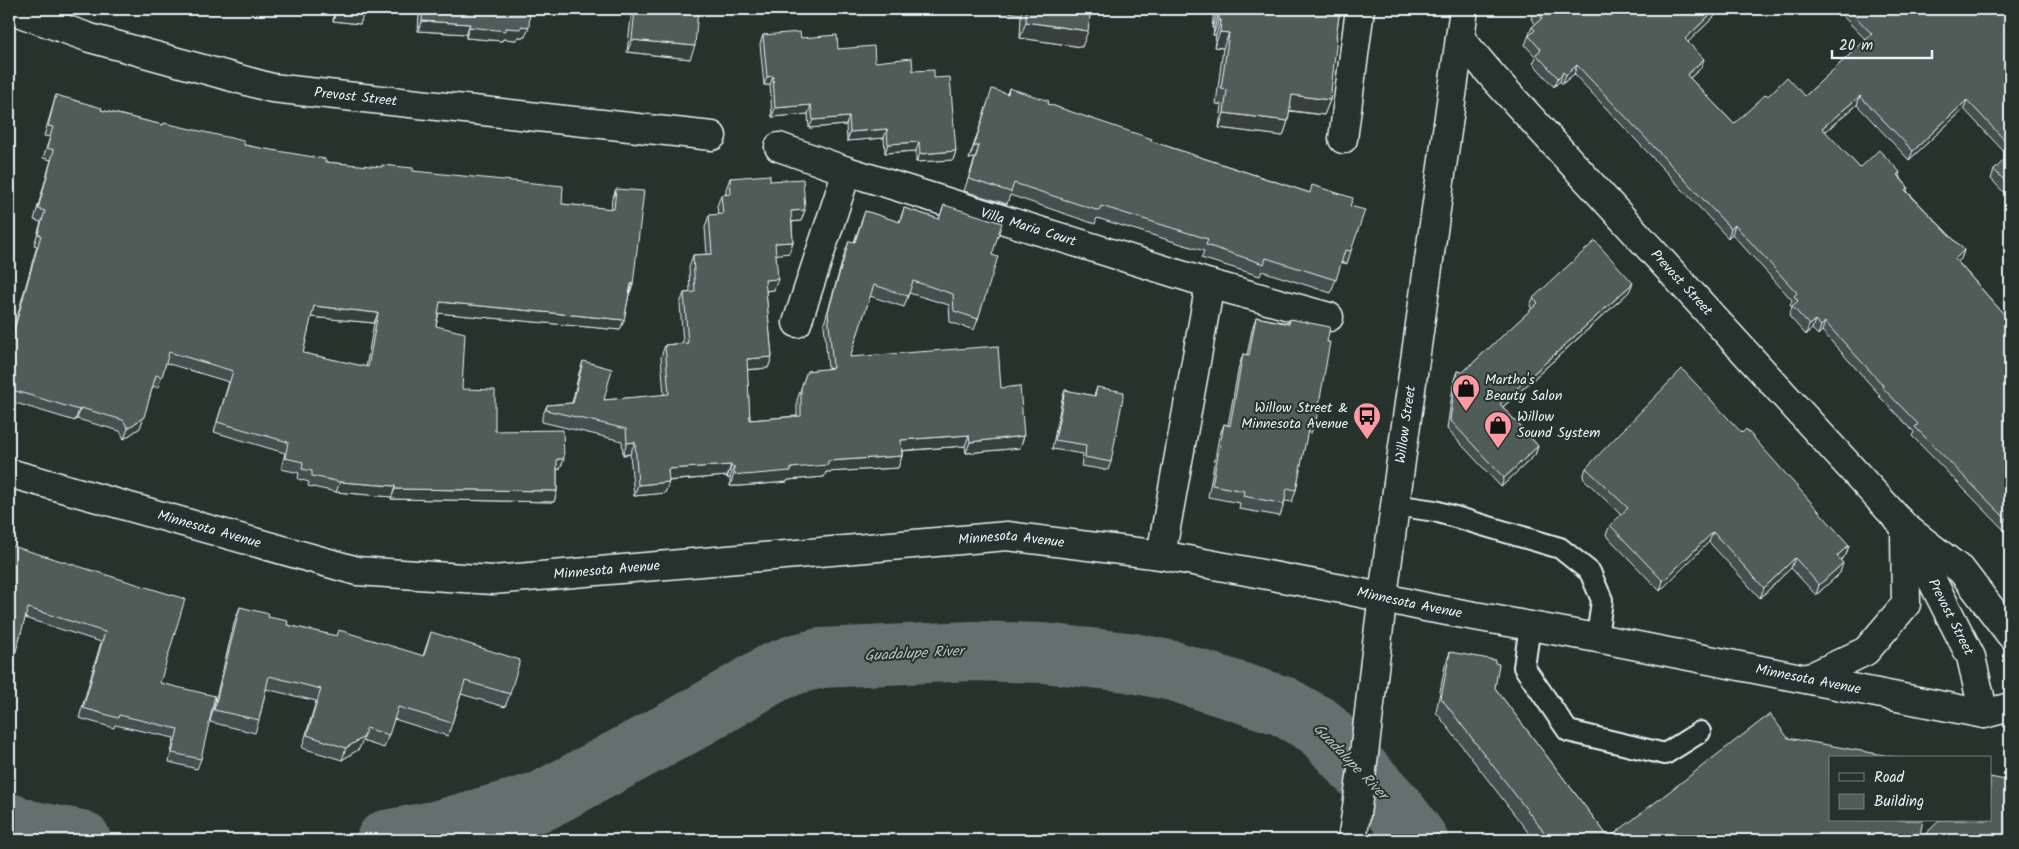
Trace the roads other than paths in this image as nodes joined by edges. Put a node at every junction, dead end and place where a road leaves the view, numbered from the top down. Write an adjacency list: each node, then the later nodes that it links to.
1 (9, 9): 5 (street, Prevost Street)
2 (1360, 9): 6 (street)
3 (1464, 9): 4 (street, Willow Street)
4 (1460, 38): 13 (street, Willow Street); 14 (street, Prevost Street)
5 (712, 136)
6 (1343, 139)
7 (779, 147): 8 (street, Villa Maria Court)
8 (847, 171): 9 (street, Villa Maria Court); 11 (street)
9 (1210, 284): 10 (street, Villa Maria Court); 15 (street)
10 (1329, 317)
11 (797, 323)
12 (9, 473): 15 (street, Minnesota Avenue)
13 (1395, 505): 16 (street, Willow Street); 19 (lane)
14 (1905, 527): 18 (street, Prevost Street); 20 (street, Prevost Street); 22 (street, Prevost Street)
15 (1161, 555): 16 (street, Minnesota Avenue)
16 (1382, 598): 17 (street, Minnesota Avenue); 24 (street, Willow Street)
17 (1530, 626): 19 (street, Minnesota Avenue); 23 (lane)
18 (2010, 634)
19 (1597, 638): 20 (street, Minnesota Avenue)
20 (1807, 679): 22 (street, Minnesota Avenue)
21 (2010, 707): 22 (street, Minnesota Avenue)
22 (1984, 714)
23 (1700, 732)
24 (1352, 835)

